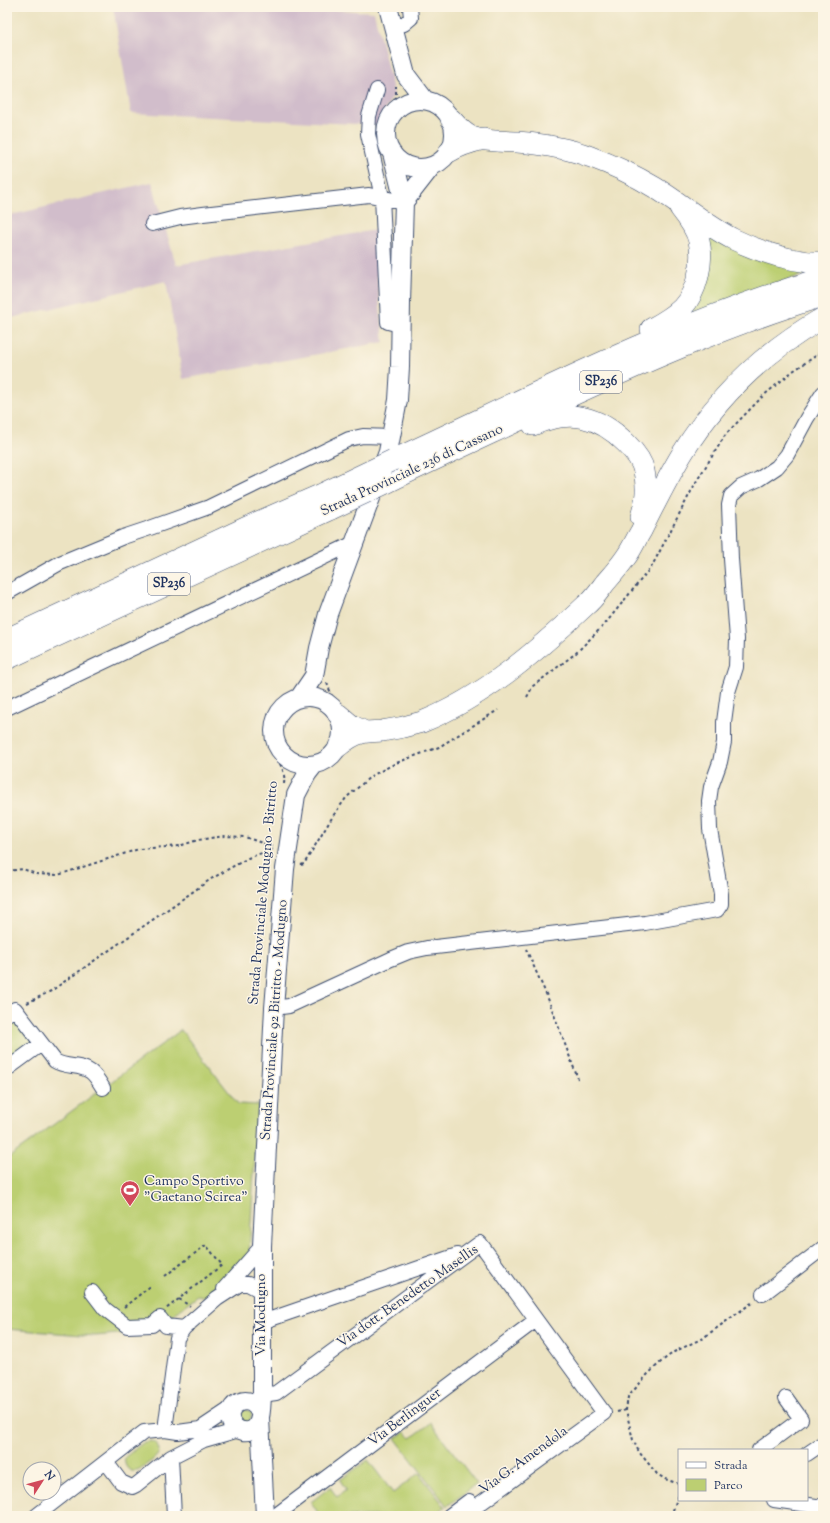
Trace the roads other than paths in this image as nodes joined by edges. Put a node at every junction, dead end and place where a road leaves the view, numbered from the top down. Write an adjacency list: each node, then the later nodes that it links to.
1 (388, 7): 3 (main road)
2 (410, 7): 3 (street)
3 (394, 27): 4 (main road)
4 (406, 75): 6 (main road); 7 (main road)
5 (377, 90): 13 (street)
6 (425, 100): 7 (main road); 8 (main road)
7 (399, 106): 11 (main road)
8 (451, 119): 9 (highway); 10 (main road)
9 (484, 139): 10 (highway); 14 (highway)
10 (449, 152): 12 (main road)
11 (392, 153): 12 (main road); 15 (main road)
12 (432, 166): 15 (main road)
13 (382, 197): 15 (street); 16 (street); 21 (street)
14 (673, 198): 17 (highway); 23 (highway)
15 (404, 202): 21 (main road)
16 (152, 224)
17 (823, 263)
18 (823, 278): 23 (highway, Strada Provinciale 236 di Cassano / SP236)
19 (823, 296): 25 (highway, Strada Provinciale 236 di Cassano / SP236)
20 (823, 318): 28 (highway)
21 (400, 325): 24 (main road)
22 (823, 393): 41 (street)
23 (499, 411): 26 (highway, Strada Provinciale 236 di Cassano / SP236, bridge)
24 (391, 437): 27 (main road); 29 (street)
25 (386, 483): 26 (highway, Strada Provinciale 236 di Cassano / SP236, bridge); 28 (highway)
26 (328, 501): 30 (highway, Strada Provinciale 236 di Cassano / SP236); 31 (highway, Strada Provinciale 236 di Cassano / SP236)
27 (354, 543): 32 (main road); 34 (street)
28 (626, 557): 36 (highway)
29 (7, 593)
30 (7, 639)
31 (7, 659)
32 (314, 676): 33 (main road); 35 (main road)
33 (294, 698): 35 (main road); 38 (main road)
34 (7, 708)
35 (332, 708): 36 (highway); 37 (main road)
36 (365, 732): 37 (highway)
37 (339, 746): 39 (main road)
38 (283, 755): 39 (main road); 40 (main road)
39 (314, 765): 40 (main road)
40 (290, 792): 41 (main road, Strada Provinciale 92 Bitritto - Modugno)
41 (274, 1008): 46 (main road, Strada Provinciale 92 Bitritto - Modugno)
42 (11, 1012): 43 (street)
43 (41, 1044): 44 (street); 45 (street)
44 (7, 1069)
45 (103, 1088)
46 (262, 1246): 49 (main road, Via Modugno); 52 (street)
47 (475, 1247): 53 (street, Via dott. Benedetto Masellis); 54 (street); 56 (street, Via dott. Benedetto Masellis)
48 (823, 1248): 51 (street)
49 (261, 1291): 52 (street); 54 (main road, Via Modugno)
50 (92, 1292): 55 (street)
51 (763, 1294)
52 (217, 1299): 55 (street)
53 (536, 1320): 59 (street, Via dott. Benedetto Masellis); 75 (street, Via Berlinguer)
54 (262, 1322): 56 (main road, Via Modugno)
55 (184, 1328): 61 (street)
56 (262, 1390): 58 (main road); 60 (main road, Via Modugno)
57 (786, 1398): 65 (street)
58 (237, 1404): 60 (main road); 61 (street); 62 (main road)
59 (601, 1410): 69 (street, Via G. Amendola)
60 (260, 1416): 62 (main road); 64 (main road)
61 (165, 1430): 68 (street)
62 (243, 1430): 64 (main road); 67 (street)
63 (823, 1443): 66 (street)
64 (262, 1449): 74 (main road)
65 (759, 1449)
66 (808, 1453)
67 (171, 1457): 68 (street); 73 (street)
68 (106, 1462): 72 (street)
69 (516, 1472): 76 (street, Via G. Amendola); 77 (street)
70 (781, 1501): 71 (street)
71 (823, 1507)
72 (36, 1516)
73 (174, 1516)
74 (266, 1516)
75 (275, 1516)
76 (449, 1516)
77 (463, 1516)

